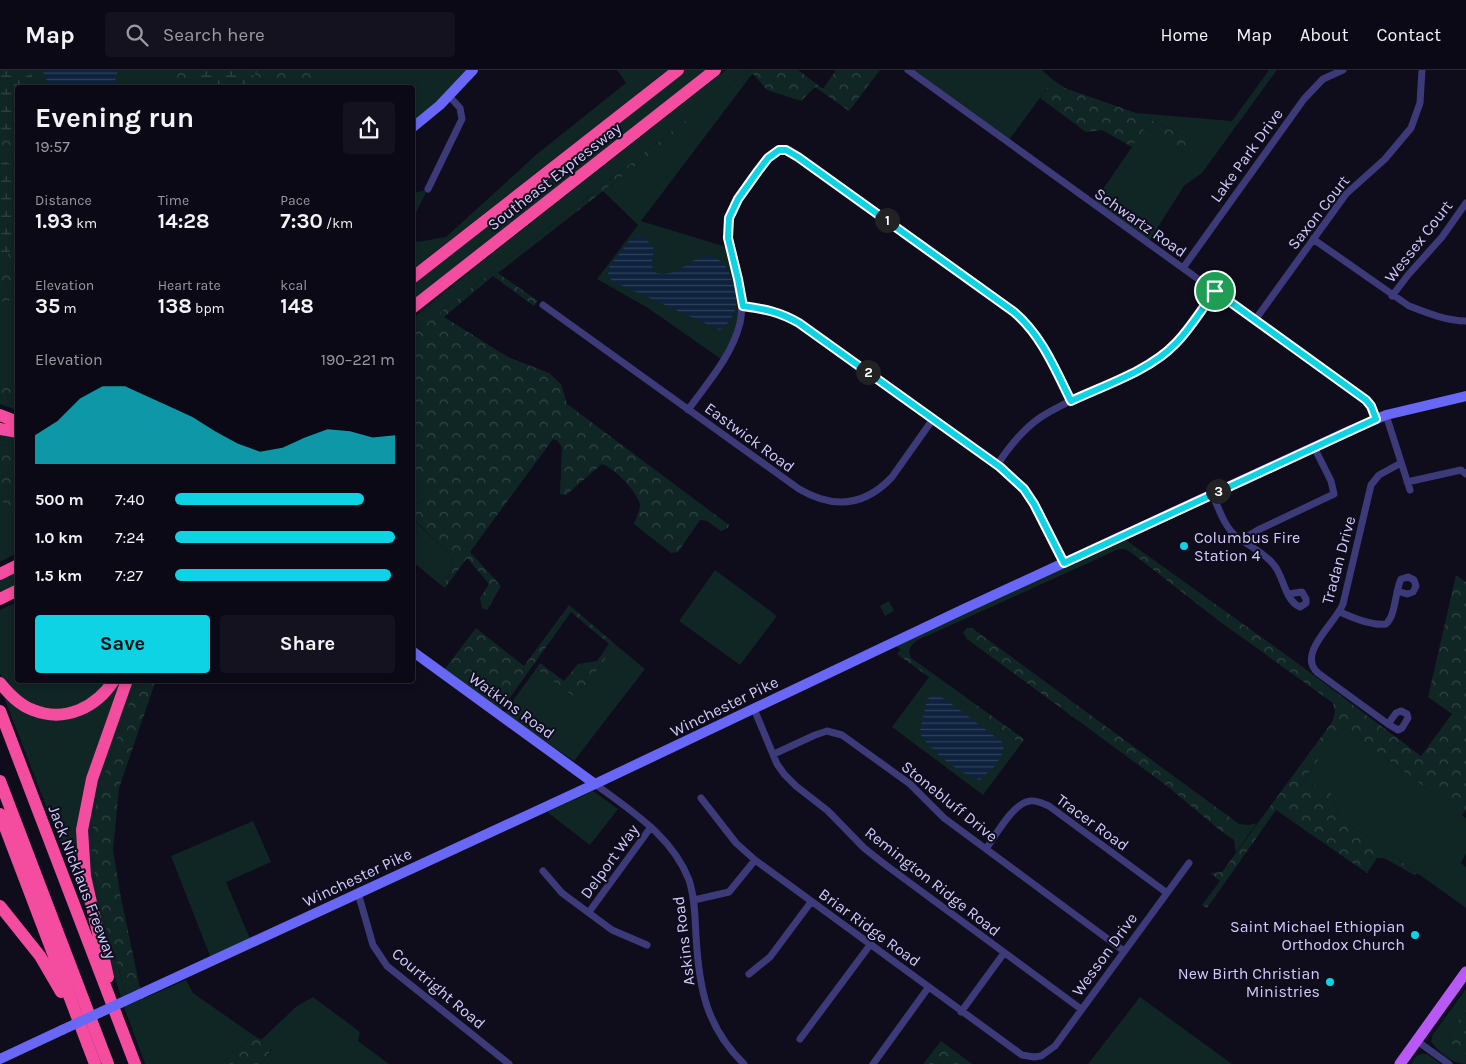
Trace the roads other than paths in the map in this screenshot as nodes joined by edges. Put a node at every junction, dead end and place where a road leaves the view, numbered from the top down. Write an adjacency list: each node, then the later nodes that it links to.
1 (473, 70): 7 (main road)
2 (678, 70): 13 (highway, Southeast Expressway)
3 (715, 70): 17 (highway, Southeast Expressway)
4 (908, 70): 12 (street, Schwartz Road)
5 (1342, 70): 12 (street, Lake Park Drive)
6 (1422, 70): 11 (street, Saxon Court)
7 (449, 96): 8 (main road); 9 (street)
8 (415, 125)
9 (428, 189)
10 (1466, 203): 15 (street, Wessex Court)
11 (1312, 240): 15 (street); 19 (street, Saxon Court)
12 (1182, 268): 14 (street, Schwartz Road)
13 (415, 276)
14 (1215, 291): 19 (street, Schwartz Road); 22 (street)
15 (1392, 296): 20 (street)
16 (543, 305): 23 (street, Eastwick Road)
17 (415, 306)
18 (743, 306): 22 (street); 23 (street); 26 (street)
19 (1255, 320): 25 (street, Schwartz Road)
20 (1466, 321)
21 (1466, 396): 25 (main road, Winchester Pike)
22 (1071, 401): 32 (street)
23 (688, 410): 26 (street, Eastwick Road)
24 (0, 415): 27 (highway)
25 (1381, 417): 30 (main road, Winchester Pike); 31 (street, Schwartz Road)
26 (933, 419): 32 (street)
27 (15, 421)
28 (0, 429): 29 (highway)
29 (15, 432)
30 (1314, 447): 34 (main road, Winchester Pike); 35 (street)
31 (1401, 463): 33 (street, Schwartz Road); 43 (street, Tradan Drive)
32 (996, 465): 36 (street)
33 (1466, 474)
34 (1212, 494): 35 (street); 36 (main road, Winchester Pike)
35 (1241, 540): 41 (street)
36 (1064, 563): 48 (main road, Winchester Pike)
37 (15, 566): 38 (highway)
38 (0, 574)
39 (1397, 591): 43 (street)
40 (15, 593): 42 (highway)
41 (1288, 594)
42 (0, 600)
43 (1340, 612): 50 (street, Tradan Drive)
44 (415, 653): 53 (main road, Watkins Road)
45 (0, 683): 46 (highway)
46 (112, 683)
47 (126, 683): 74 (highway)
48 (754, 709): 51 (street, Remington Ridge Road); 53 (main road, Winchester Pike)
49 (0, 711): 74 (highway, Jack Nicklaus Freeway)
50 (1388, 724)
51 (774, 754): 57 (street, Stonebluff Drive); 70 (street, Remington Ridge Road)
52 (0, 781): 83 (highway)
53 (595, 784): 56 (street, Askins Road); 61 (main road, Winchester Pike)
54 (701, 798): 58 (street, Briar Ridge Road)
55 (0, 814): 77 (highway)
56 (651, 827): 63 (street, Askins Road); 66 (street, Delport Way)
57 (986, 849): 62 (street, Tracer Road); 69 (street, Stonebluff Drive)
58 (754, 860): 63 (street); 64 (street, Briar Ridge Road)
59 (1189, 863): 62 (street, Wesson Drive)
60 (543, 871): 66 (street)
61 (358, 893): 81 (main road, Winchester Pike, bridge); 85 (street, Courtright Road)
62 (1167, 893): 69 (street, Wesson Drive)
63 (694, 900): 86 (street, Askins Road)
64 (811, 902): 68 (street, Briar Ridge Road); 72 (street)
65 (0, 906): 77 (highway)
66 (589, 912): 67 (street)
67 (647, 945)
68 (870, 945): 73 (street, Briar Ridge Road); 78 (street)
69 (1124, 951): 75 (street, Wesson Drive)
70 (1004, 952): 75 (street, Remington Ridge Road); 76 (street)
71 (1466, 972): 79 (main road)
72 (749, 974)
73 (928, 988): 76 (street, Briar Ridge Road); 87 (street)
74 (111, 999): 84 (highway, Jack Nicklaus Freeway)
75 (1081, 1009): 80 (street, Wesson Drive)
76 (960, 1012): 80 (street, Briar Ridge Road)
77 (78, 1022): 82 (highway)
78 (800, 1039)
79 (1417, 1041): 88 (main road); 89 (street)
80 (1038, 1056)
81 (0, 1059)
82 (95, 1064)
83 (108, 1064)
84 (135, 1064)
85 (509, 1064)
86 (744, 1064)
87 (872, 1064)
88 (1400, 1064)
89 (1449, 1064)

